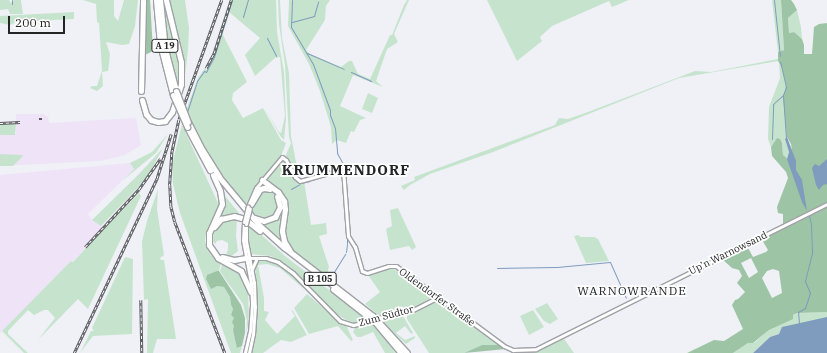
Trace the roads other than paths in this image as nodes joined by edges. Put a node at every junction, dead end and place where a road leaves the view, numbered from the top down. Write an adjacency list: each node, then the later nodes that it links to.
1 (144, 0): 5 (highway)
2 (156, 0): 6 (highway, A 19)
3 (160, 0): 6 (highway, A 19)
4 (166, 0): 7 (highway)
5 (141, 91)
6 (175, 93): 8 (highway, A 19, bridge)
7 (142, 100)
8 (187, 125): 9 (highway, A 19); 13 (highway, A 19)
9 (214, 175): 15 (highway, B 105); 21 (highway)
10 (263, 181): 11 (highway, A 19); 13 (street); 17 (highway); 24 (street, Oldendorfer Straße)
11 (270, 189): 13 (highway); 13 (highway, A 19)
12 (827, 204): 25 (street, Up’n Warnowsand)
13 (249, 208): 14 (street, bridge); 16 (highway, A 19)
14 (245, 223): 18 (street); 18 (street)
15 (260, 231): 18 (highway); 28 (highway, B 105)
16 (272, 238): 17 (highway, B 105)
17 (293, 255): 29 (highway, B 105)
18 (247, 258): 19 (street, Zum Südtor); 20 (street); 21 (highway); 22 (street); 23 (street)
19 (261, 258): 20 (street); 24 (street, Zum Südtor, bridge)
20 (256, 260): 22 (street)
21 (224, 261): 23 (highway)
22 (252, 274): 27 (street)
23 (252, 292): 26 (street)
24 (438, 297): 25 (street, Oldendorfer Straße)
25 (511, 350)
26 (245, 353)
27 (249, 353)
28 (401, 353)
29 (407, 353)

